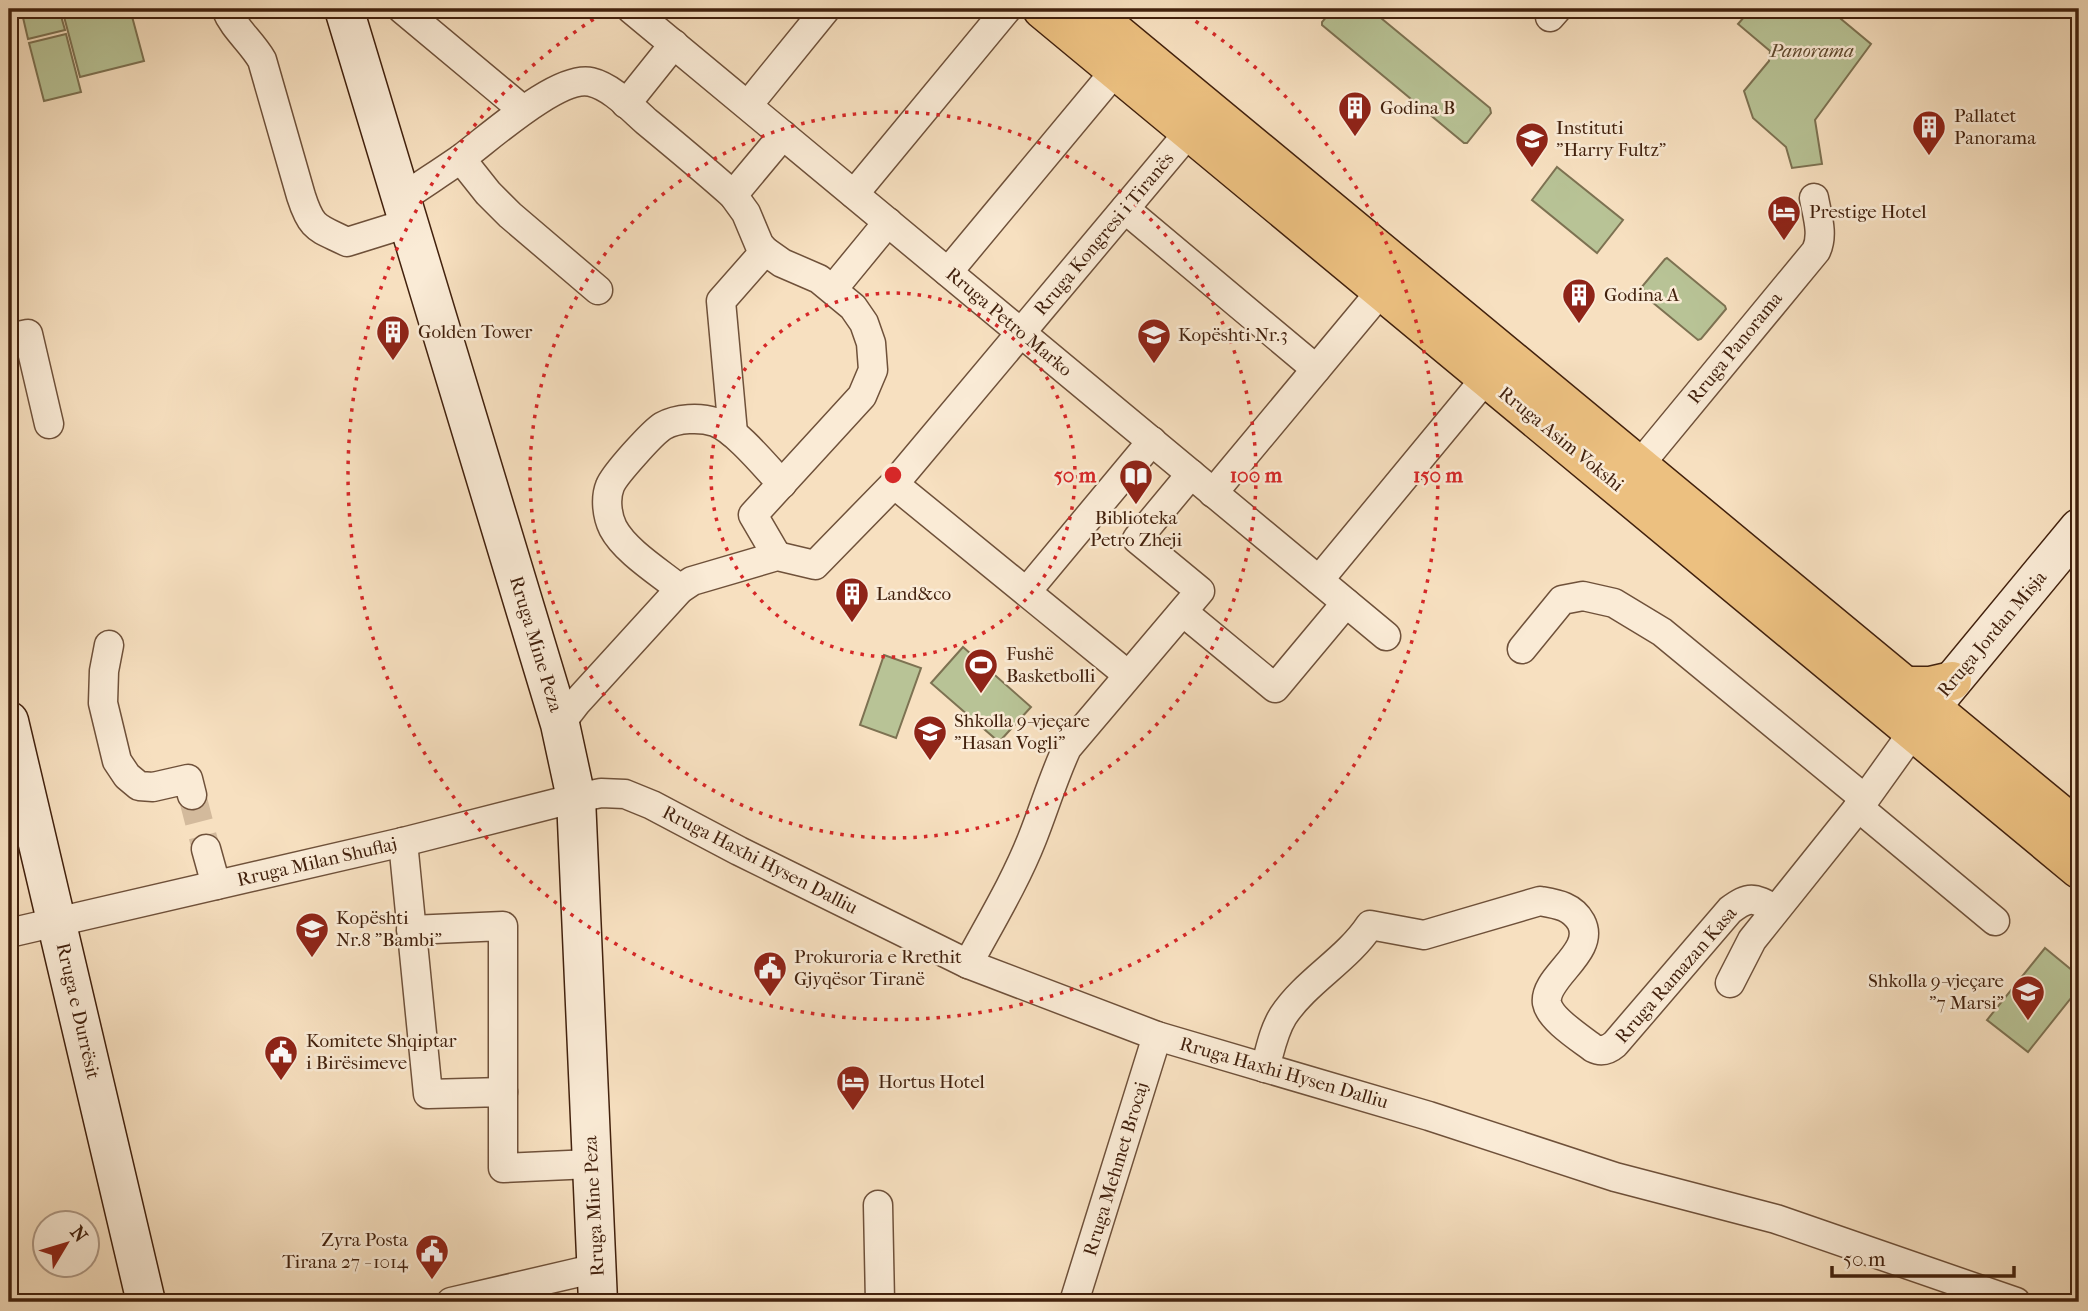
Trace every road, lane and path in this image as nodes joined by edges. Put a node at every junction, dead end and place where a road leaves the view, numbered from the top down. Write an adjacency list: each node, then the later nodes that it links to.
1 (226, 9): 21 (street)
2 (344, 9): 21 (main road, Rruga Mine Peza)
3 (402, 9): 13 (street)
4 (826, 9): 12 (street)
5 (1007, 9): 17 (street)
6 (1042, 9): 10 (main road, Rruga Asim Vokshi)
7 (1087, 9): 36 (main road, Rruga Asim Vokshi)
8 (639, 11): 9 (street, Rruga Petro Marko)
9 (674, 44): 11 (street); 12 (street, Rruga Petro Marko)
10 (1115, 70): 14 (main road, Rruga Asim Vokshi); 24 (street)
11 (626, 104): 13 (street); 18 (street)
12 (748, 105): 15 (street, Rruga Petro Marko)
13 (523, 110): 16 (street)
14 (1190, 131): 20 (street, Rruga Kongresi i Tiranës); 27 (main road, Rruga Asim Vokshi)
15 (783, 135): 17 (street, Rruga Petro Marko); 18 (street)
16 (461, 159): 21 (street); 26 (street)
17 (853, 194): 22 (street, Rruga Petro Marko)
18 (733, 195): 23 (street)
19 (1814, 198): 36 (street, Rruga Panorama)
20 (1125, 209): 28 (street, Rruga Kongresi i Tiranës); 30 (street)
21 (405, 211): 53 (main road, Rruga Mine Peza)
22 (888, 222): 24 (street, Rruga Petro Marko); 25 (street)
23 (765, 251): 25 (street); 33 (street)
24 (948, 272): 28 (street, Rruga Petro Marko)
25 (834, 289): 37 (street)
26 (598, 290)
27 (1382, 290): 30 (street); 31 (main road, Rruga Asim Vokshi)
28 (1022, 333): 34 (street, Rruga Petro Marko); 38 (street, Rruga Kongresi i Tiranës)
29 (9, 338): 32 (street)
30 (1316, 369): 39 (street)
31 (1486, 377): 36 (main road, Rruga Asim Vokshi); 42 (street)
32 (49, 424)
33 (733, 433): 37 (street); 43 (street)
34 (1152, 441): 35 (street, Rruga Petro Marko); 44 (street)
35 (1191, 474): 39 (street, Rruga Petro Marko); 46 (street)
36 (1630, 476): 51 (main road, Rruga Asim Vokshi)
37 (782, 484): 41 (street)
38 (894, 484): 41 (street, Rruga Kongresi i Tiranës); 44 (street)
39 (1213, 493): 42 (street, Rruga Petro Marko)
40 (2079, 528): 51 (main road, Rruga Jordan Misja)
41 (777, 556): 43 (street, Rruga Kongresi i Tiranës)
42 (1319, 580): 45 (street, Rruga Petro Marko)
43 (680, 589): 53 (street, Rruga Kongresi i Tiranës)
44 (1027, 591): 50 (street)
45 (1346, 603): 46 (street); 47 (street, Rruga Petro Marko)
46 (1183, 612): 50 (street)
47 (1385, 636)
48 (109, 645): 54 (street)
49 (1522, 649): 56 (street)
50 (1128, 675): 67 (street)
51 (1926, 701): 56 (street, Rruga Ramazan Kasa); 57 (main road, Rruga Asim Vokshi); 60 (main road, Rruga Asim Vokshi)
52 (9, 721): 64 (main road, Rruga e Durrësit)
53 (560, 724): 55 (main road, Rruga Mine Peza)
54 (192, 795)
55 (576, 798): 58 (street, Rruga Milan Shuflaj); 67 (street, Rruga Haxhi Hysen Dalliu); 72 (main road, Rruga Mine Peza)
56 (1862, 803): 62 (street, Rruga Ramazan Kasa); 63 (street)
57 (2079, 830)
58 (403, 842): 61 (street, Rruga Milan Shuflaj); 65 (street)
59 (206, 849): 61 (street)
60 (2079, 869)
61 (216, 885): 64 (street, Rruga Milan Shuflaj)
62 (1775, 909): 68 (street, Rruga Ramazan Kasa); 70 (street, Rruga Ramazan Kasa)
63 (1995, 921)
64 (57, 923): 66 (street, Rruga Milan Shuflaj); 76 (main road, Rruga e Durrësit)
65 (411, 930): 71 (street); 71 (street)
66 (9, 933)
67 (968, 964): 69 (street, Rruga Haxhi Hysen Dalliu)
68 (1730, 983)
69 (1157, 1036): 70 (street, Rruga Haxhi Hysen Dalliu); 75 (street, Rruga Mehmet Brocaj)
70 (1265, 1068): 79 (street, Rruga Haxhi Hysen Dalliu)
71 (503, 1092): 72 (street)
72 (592, 1164): 74 (main road, Rruga Mine Peza)
73 (878, 1205): 78 (street)
74 (598, 1285): 77 (street)
75 (1081, 1300)
76 (146, 1302)
77 (451, 1302)
78 (880, 1302)
79 (2015, 1302)

